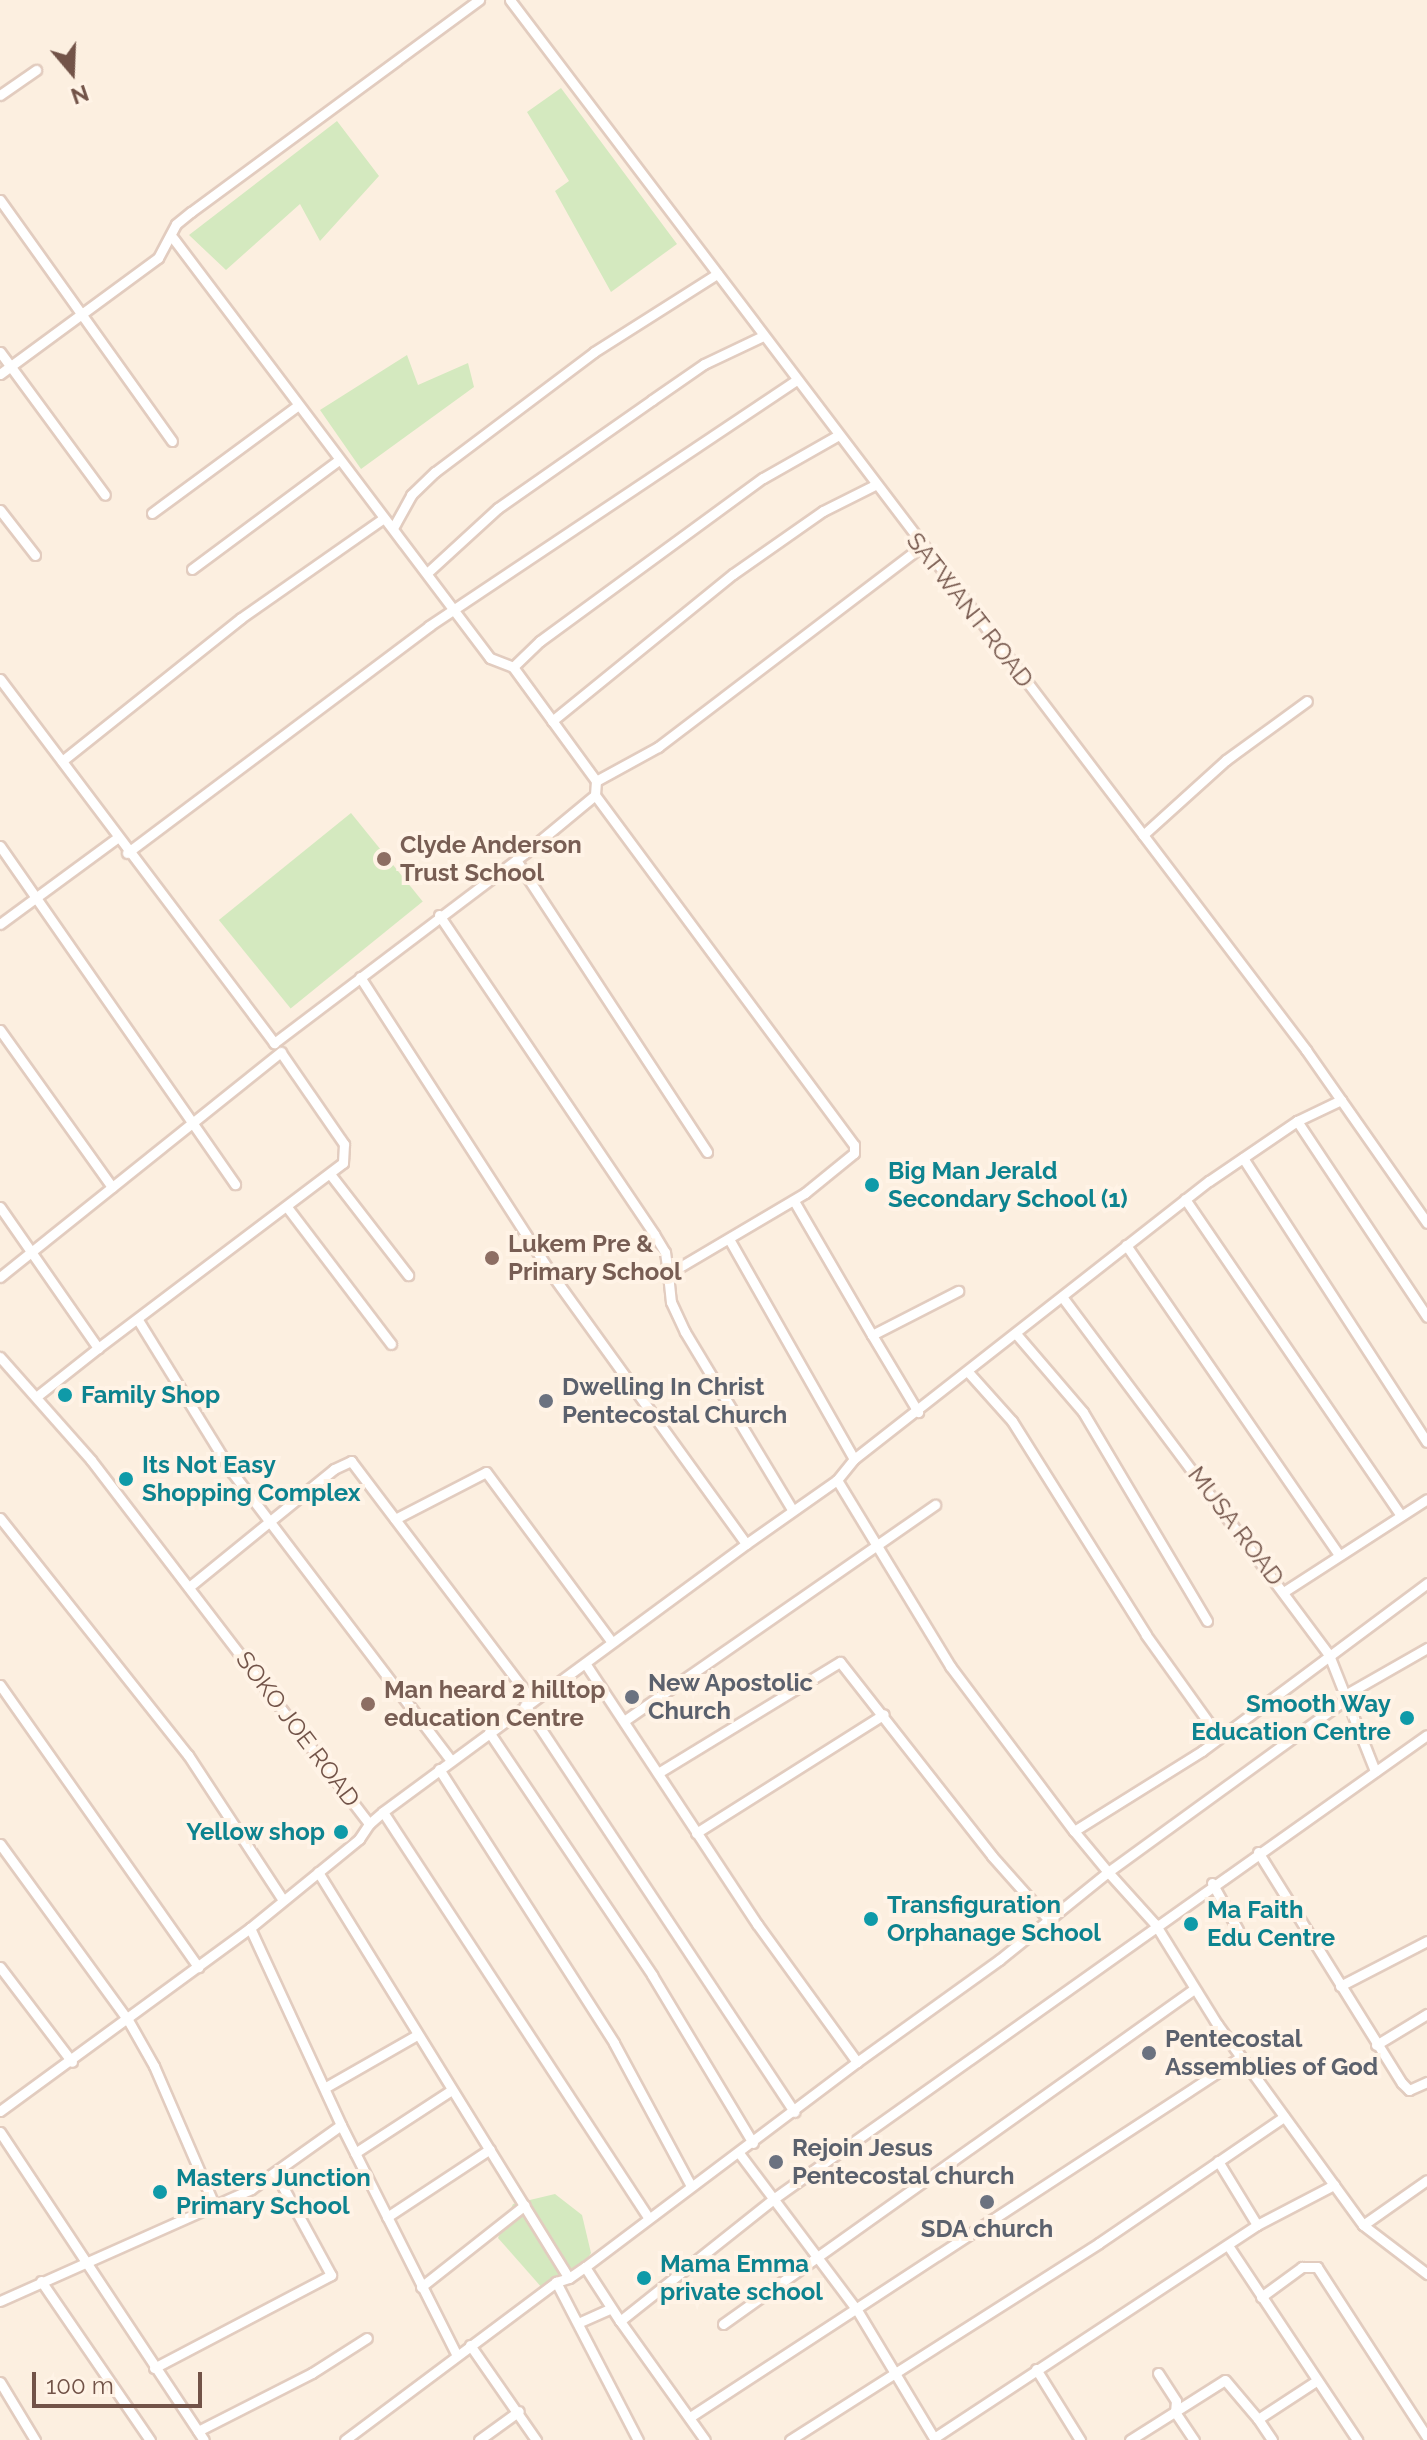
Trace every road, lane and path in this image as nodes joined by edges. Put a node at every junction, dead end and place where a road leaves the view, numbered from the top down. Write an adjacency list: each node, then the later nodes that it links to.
1 (479, 0): 6 (street)
2 (510, 0): 7 (street, SATWANT ROAD)
3 (36, 70): 4 (street)
4 (0, 95)
5 (0, 200): 8 (street)
6 (173, 238): 8 (street); 14 (street)
7 (717, 274): 9 (street, SATWANT ROAD); 23 (street)
8 (84, 313): 11 (street); 16 (street)
9 (763, 336): 13 (street, SATWANT ROAD); 27 (street)
10 (0, 352): 11 (street)
11 (10, 365): 12 (street); 19 (street)
12 (0, 374)
13 (795, 381): 15 (street, SATWANT ROAD); 28 (street)
14 (297, 406): 17 (street); 21 (street)
15 (837, 436): 18 (street, SATWANT ROAD); 29 (street)
16 (172, 441)
17 (339, 460): 22 (street); 26 (street)
18 (875, 485): 24 (street, SATWANT ROAD); 32 (street)
19 (105, 495)
20 (0, 510): 25 (street)
21 (152, 513)
22 (384, 518): 23 (street); 33 (street)
23 (393, 528): 27 (street)
24 (921, 547): 34 (street); 36 (street, SATWANT ROAD)
25 (35, 555)
26 (192, 569)
27 (427, 573): 28 (street)
28 (458, 611): 29 (street); 39 (street)
29 (513, 667): 32 (street)
30 (0, 679): 33 (street)
31 (1307, 701): 36 (street)
32 (552, 721): 34 (street)
33 (62, 761): 37 (street)
34 (596, 781): 35 (street)
35 (595, 795): 40 (street); 57 (street)
36 (1143, 835): 48 (street, SATWANT ROAD)
37 (117, 838): 39 (street); 41 (street)
38 (0, 846): 41 (street)
39 (127, 853): 46 (street)
40 (516, 860): 42 (street); 51 (street)
41 (35, 897): 43 (street); 50 (street)
42 (439, 915): 44 (street); 64 (street)
43 (0, 924)
44 (360, 977): 46 (street); 89 (street)
45 (0, 1030): 55 (street)
46 (274, 1043): 47 (street)
47 (282, 1054): 50 (street); 53 (street)
48 (1341, 1100): 49 (street); 60 (street, SATWANT ROAD)
49 (1297, 1121): 52 (street); 69 (street)
50 (193, 1125): 54 (street); 55 (street)
51 (707, 1152)
52 (1243, 1158): 56 (street); 79 (street)
53 (330, 1174): 59 (street); 65 (street)
54 (235, 1184)
55 (112, 1187): 63 (street)
56 (1185, 1199): 62 (street); 85 (street)
57 (794, 1201): 61 (street); 71 (street)
58 (0, 1207): 63 (street)
59 (287, 1207): 70 (street); 73 (street)
60 (1427, 1223)
61 (729, 1239): 64 (street); 80 (street)
62 (1126, 1245): 68 (street); 91 (street)
63 (32, 1252): 66 (street); 74 (street)
64 (668, 1274): 84 (street)
65 (408, 1275)
66 (0, 1277)
67 (958, 1291): 71 (street)
68 (1063, 1298): 72 (street); 94 (street, MUSA ROAD)
69 (1427, 1317)
70 (138, 1320): 74 (street); 88 (street)
71 (872, 1335): 78 (street)
72 (1017, 1335): 76 (street); 95 (street)
73 (391, 1344)
74 (98, 1348): 77 (street)
75 (0, 1357): 77 (street, SOKO JOE ROAD)
76 (969, 1373): 78 (street); 107 (street)
77 (36, 1397): 93 (street, SOKO JOE ROAD)
78 (918, 1412): 80 (street)
79 (1427, 1442)
80 (854, 1459): 81 (street)
81 (837, 1480): 84 (street); 90 (street)
82 (1427, 1499): 85 (street)
83 (935, 1505): 90 (street)
84 (791, 1508): 89 (street)
85 (1400, 1514): 91 (street)
86 (0, 1518): 121 (street)
87 (395, 1519): 88 (street); 96 (street); 102 (street)
88 (269, 1521): 93 (street); 108 (street)
89 (746, 1544): 96 (street)
90 (879, 1545): 104 (street); 114 (street)
91 (1338, 1553): 94 (street)
92 (1427, 1583): 98 (street)
93 (189, 1587): 113 (street, SOKO JOE ROAD)
94 (1285, 1591): 98 (street, MUSA ROAD)
95 (1207, 1621)
96 (611, 1641): 99 (street)
97 (1427, 1648): 101 (street)
98 (1329, 1655): 101 (street, MUSA ROAD); 107 (street)
99 (587, 1666): 102 (street); 104 (street)
100 (0, 1685): 128 (street)
101 (1345, 1697): 110 (street, MUSA ROAD); 119 (street)
102 (528, 1703): 105 (street); 142 (street)
103 (884, 1714): 111 (street); 115 (street); 122 (street)
104 (624, 1721): 111 (street)
105 (489, 1732): 108 (street); 146 (street)
106 (1427, 1735): 110 (street)
107 (1219, 1737): 114 (street)
108 (450, 1759): 109 (street)
109 (439, 1769): 112 (street); 154 (street)
110 (1375, 1771): 117 (street)
111 (658, 1773): 115 (street)
112 (383, 1812): 113 (street, SOKO JOE ROAD); 158 (street, SOKO JOE ROAD)
113 (369, 1824): 118 (street)
114 (1074, 1831): 119 (street)
115 (696, 1833): 137 (street)
116 (0, 1844): 132 (street)
117 (1258, 1852): 120 (street); 129 (street)
118 (318, 1872): 121 (street); 133 (street)
119 (1108, 1872): 122 (street); 123 (street)
120 (1212, 1883): 123 (street); 125 (street)
121 (283, 1900): 124 (street)
122 (1047, 1918): 137 (street)
123 (1155, 1924): 130 (street); 155 (street)
124 (250, 1928): 128 (street); 139 (street)
125 (1238, 1930)
126 (1427, 1941): 129 (street)
127 (0, 1967): 136 (street)
128 (198, 1967): 132 (street)
129 (1340, 1986): 134 (street)
130 (1194, 1989): 135 (street); 163 (street)
131 (1427, 2014): 134 (street)
132 (128, 2020): 136 (street); 157 (street)
133 (415, 2036): 139 (street); 140 (street)
134 (1376, 2045): 138 (street)
135 (1241, 2057): 143 (street); 174 (street)
136 (72, 2062): 141 (street)
137 (857, 2062): 142 (street)
138 (1427, 2082)
139 (326, 2087): 144 (street)
140 (450, 2091): 147 (street); 148 (street)
141 (0, 2111)
142 (794, 2112): 146 (street)
143 (1284, 2117): 150 (street); 153 (street)
144 (341, 2125): 148 (street); 151 (street)
145 (0, 2132): 164 (street)
146 (753, 2143): 149 (street)
147 (490, 2149): 156 (street); 159 (street)
148 (355, 2153): 159 (street)
149 (739, 2153): 154 (street); 155 (street)
150 (1218, 2161): 160 (street); 183 (street)
151 (276, 2174): 157 (street); 181 (street)
152 (1427, 2180): 161 (street)
153 (1334, 2185): 160 (street); 161 (street)
154 (691, 2186): 158 (street)
155 (776, 2197): 163 (street); 175 (street)
156 (525, 2205): 167 (street); 170 (street)
157 (215, 2207): 164 (street)
158 (647, 2216): 165 (street)
159 (387, 2217): 170 (street)
160 (1257, 2225): 162 (street)
161 (1363, 2225): 166 (street)
162 (1229, 2247): 171 (street); 182 (street)
163 (818, 2255): 174 (street); 177 (street)
164 (83, 2260): 168 (street); 181 (street)
165 (585, 2267): 167 (street); 173 (street)
166 (1427, 2274)
167 (569, 2278): 169 (street)
168 (41, 2281): 172 (street); 195 (street)
169 (556, 2282): 176 (street); 179 (street)
170 (421, 2287): 180 (street)
171 (1261, 2297): 185 (street); 192 (street)
172 (0, 2301)
173 (611, 2308): 175 (street); 176 (street)
174 (857, 2310): 183 (street); 189 (street)
175 (620, 2321): 189 (street)
176 (578, 2323): 200 (street)
177 (723, 2324)
178 (367, 2338): 191 (street)
179 (470, 2345): 180 (street); 187 (street)
180 (457, 2356): 197 (street)
181 (154, 2368): 191 (street)
182 (1036, 2369): 193 (street); 203 (street)
183 (895, 2373): 193 (street); 202 (street)
184 (1158, 2373): 188 (street)
185 (1316, 2381): 190 (street); 207 (street)
186 (0, 2382): 194 (street)
187 (519, 2411): 198 (street); 199 (street)
188 (1175, 2412): 190 (street); 204 (street); 205 (street)
189 (690, 2417): 201 (street)
190 (1258, 2419): 206 (street)
191 (198, 2431): 196 (street)
192 (1427, 2437)
193 (932, 2439)
194 (35, 2440)
195 (150, 2440)
196 (204, 2440)
197 (345, 2440)
198 (479, 2440)
199 (536, 2440)
200 (638, 2440)
201 (705, 2440)
202 (790, 2440)
203 (1080, 2440)
204 (1130, 2440)
205 (1194, 2440)
206 (1272, 2440)
207 (1357, 2440)

